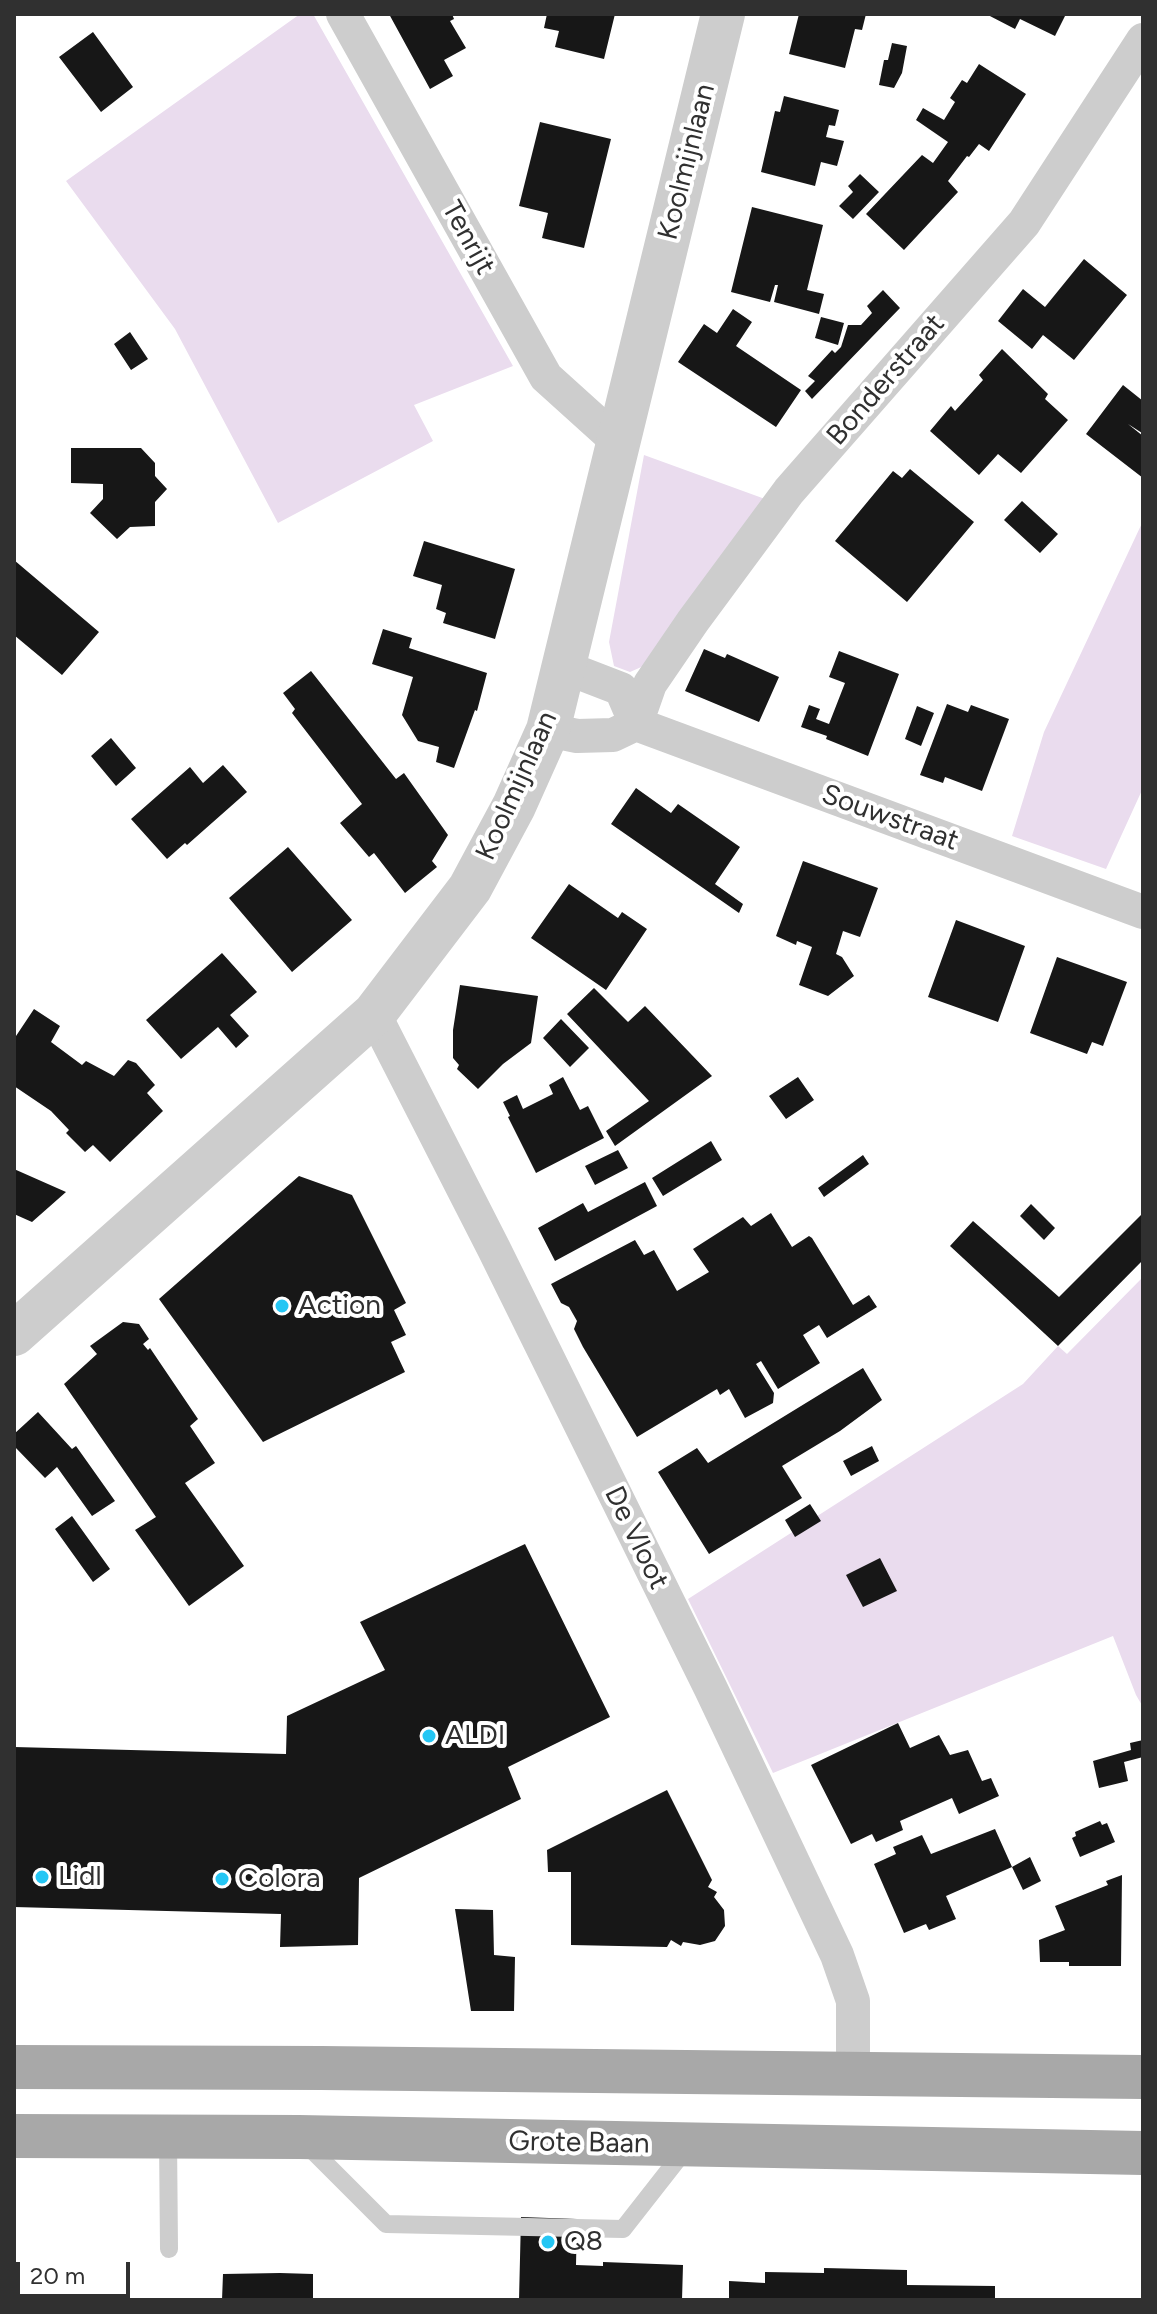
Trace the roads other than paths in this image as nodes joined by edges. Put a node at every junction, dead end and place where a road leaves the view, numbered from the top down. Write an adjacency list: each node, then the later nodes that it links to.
1 (343, 14): 4 (street, Tenrijt)
2 (723, 14): 4 (street, Koolmijnlaan)
3 (1143, 40): 6 (street, Bonderstraat)
4 (618, 442): 5 (street, Koolmijnlaan)
5 (564, 667): 6 (street); 7 (street, Koolmijnlaan)
6 (636, 724): 7 (street); 8 (street, Souwstraat)
7 (548, 730): 9 (street, Koolmijnlaan)
8 (1143, 912)
9 (374, 1014): 10 (street, Koolmijnlaan); 12 (street, De Vloot)
10 (14, 1334)
11 (14, 2067): 12 (main road)
12 (853, 2074): 13 (main road)
13 (1143, 2077)
14 (14, 2136): 15 (main road, Grote Baan)
15 (168, 2137): 16 (main road, Grote Baan); 19 (lane)
16 (299, 2137): 17 (main road, Grote Baan); 17 (lane)
17 (689, 2145): 18 (main road, Grote Baan)
18 (1143, 2153)
19 (169, 2249)

